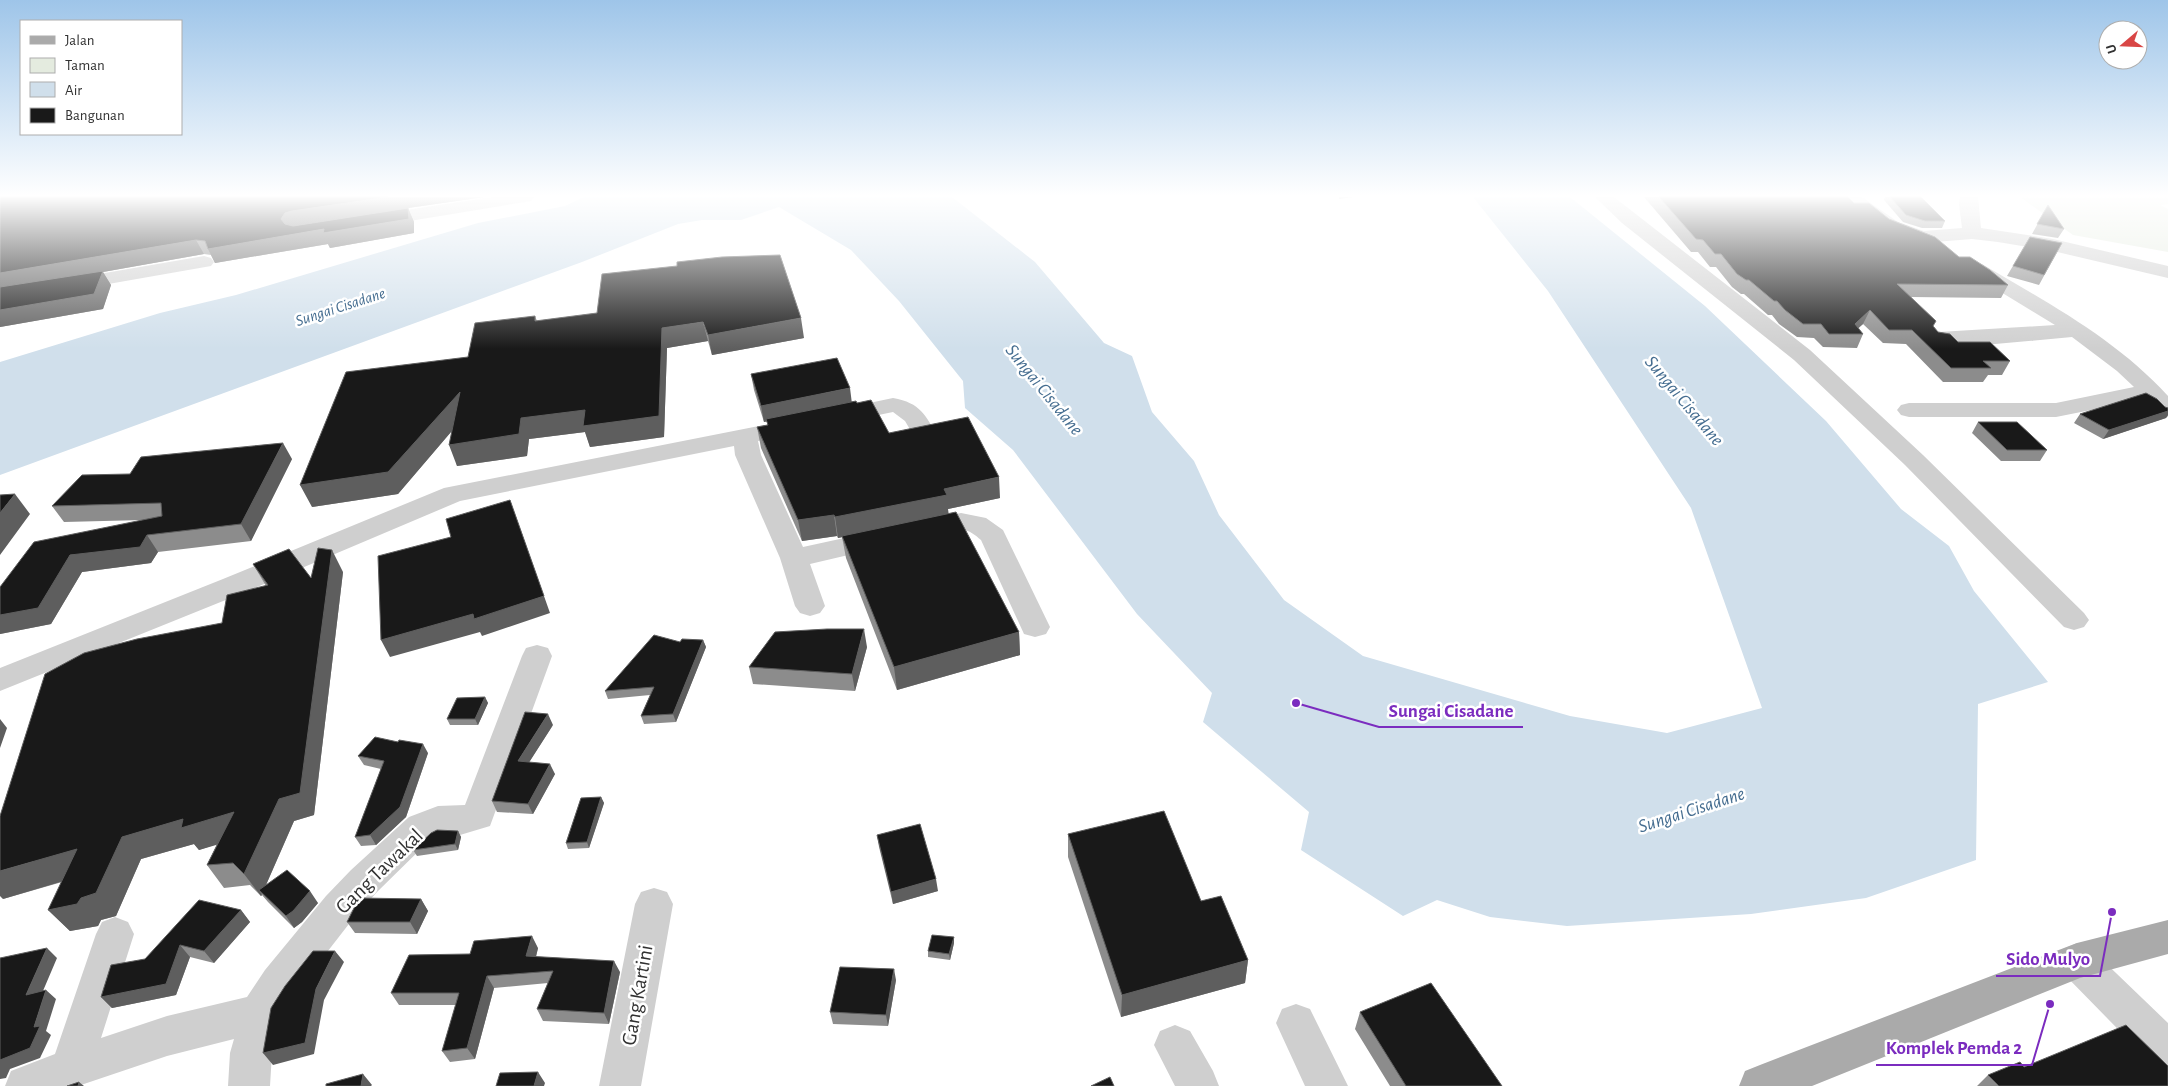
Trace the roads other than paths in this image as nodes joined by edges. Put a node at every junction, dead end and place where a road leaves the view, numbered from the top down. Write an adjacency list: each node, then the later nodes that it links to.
1 (1664, 248): 16 (street)
2 (1940, 248): 7 (street)
3 (2062, 248): 5 (street)
4 (204, 262): 6 (street)
5 (2168, 272)
6 (0, 298)
7 (2078, 330): 8 (street); 9 (street)
8 (1939, 339)
9 (2152, 391): 10 (street); 11 (street)
10 (1909, 410)
11 (2168, 410)
12 (745, 436): 13 (street); 14 (street); 19 (street)
13 (927, 438)
14 (794, 558): 15 (street); 17 (street)
15 (810, 606)
16 (2074, 620)
17 (1036, 626)
18 (537, 656): 24 (street, Gang Tawakal)
19 (0, 680)
20 (654, 904): 31 (street, Gang Kartini)
21 (115, 934): 28 (street)
22 (2168, 937): 23 (main road)
23 (2077, 961): 27 (street); 34 (main road)
24 (260, 1013): 28 (street); 30 (street, Gang Tawakal)
25 (1296, 1023): 33 (street)
26 (1175, 1045): 32 (street)
27 (2168, 1052)
28 (71, 1068): 29 (street)
29 (26, 1086)
30 (249, 1086)
31 (620, 1086)
32 (1198, 1086)
33 (1327, 1086)
34 (1760, 1086)

